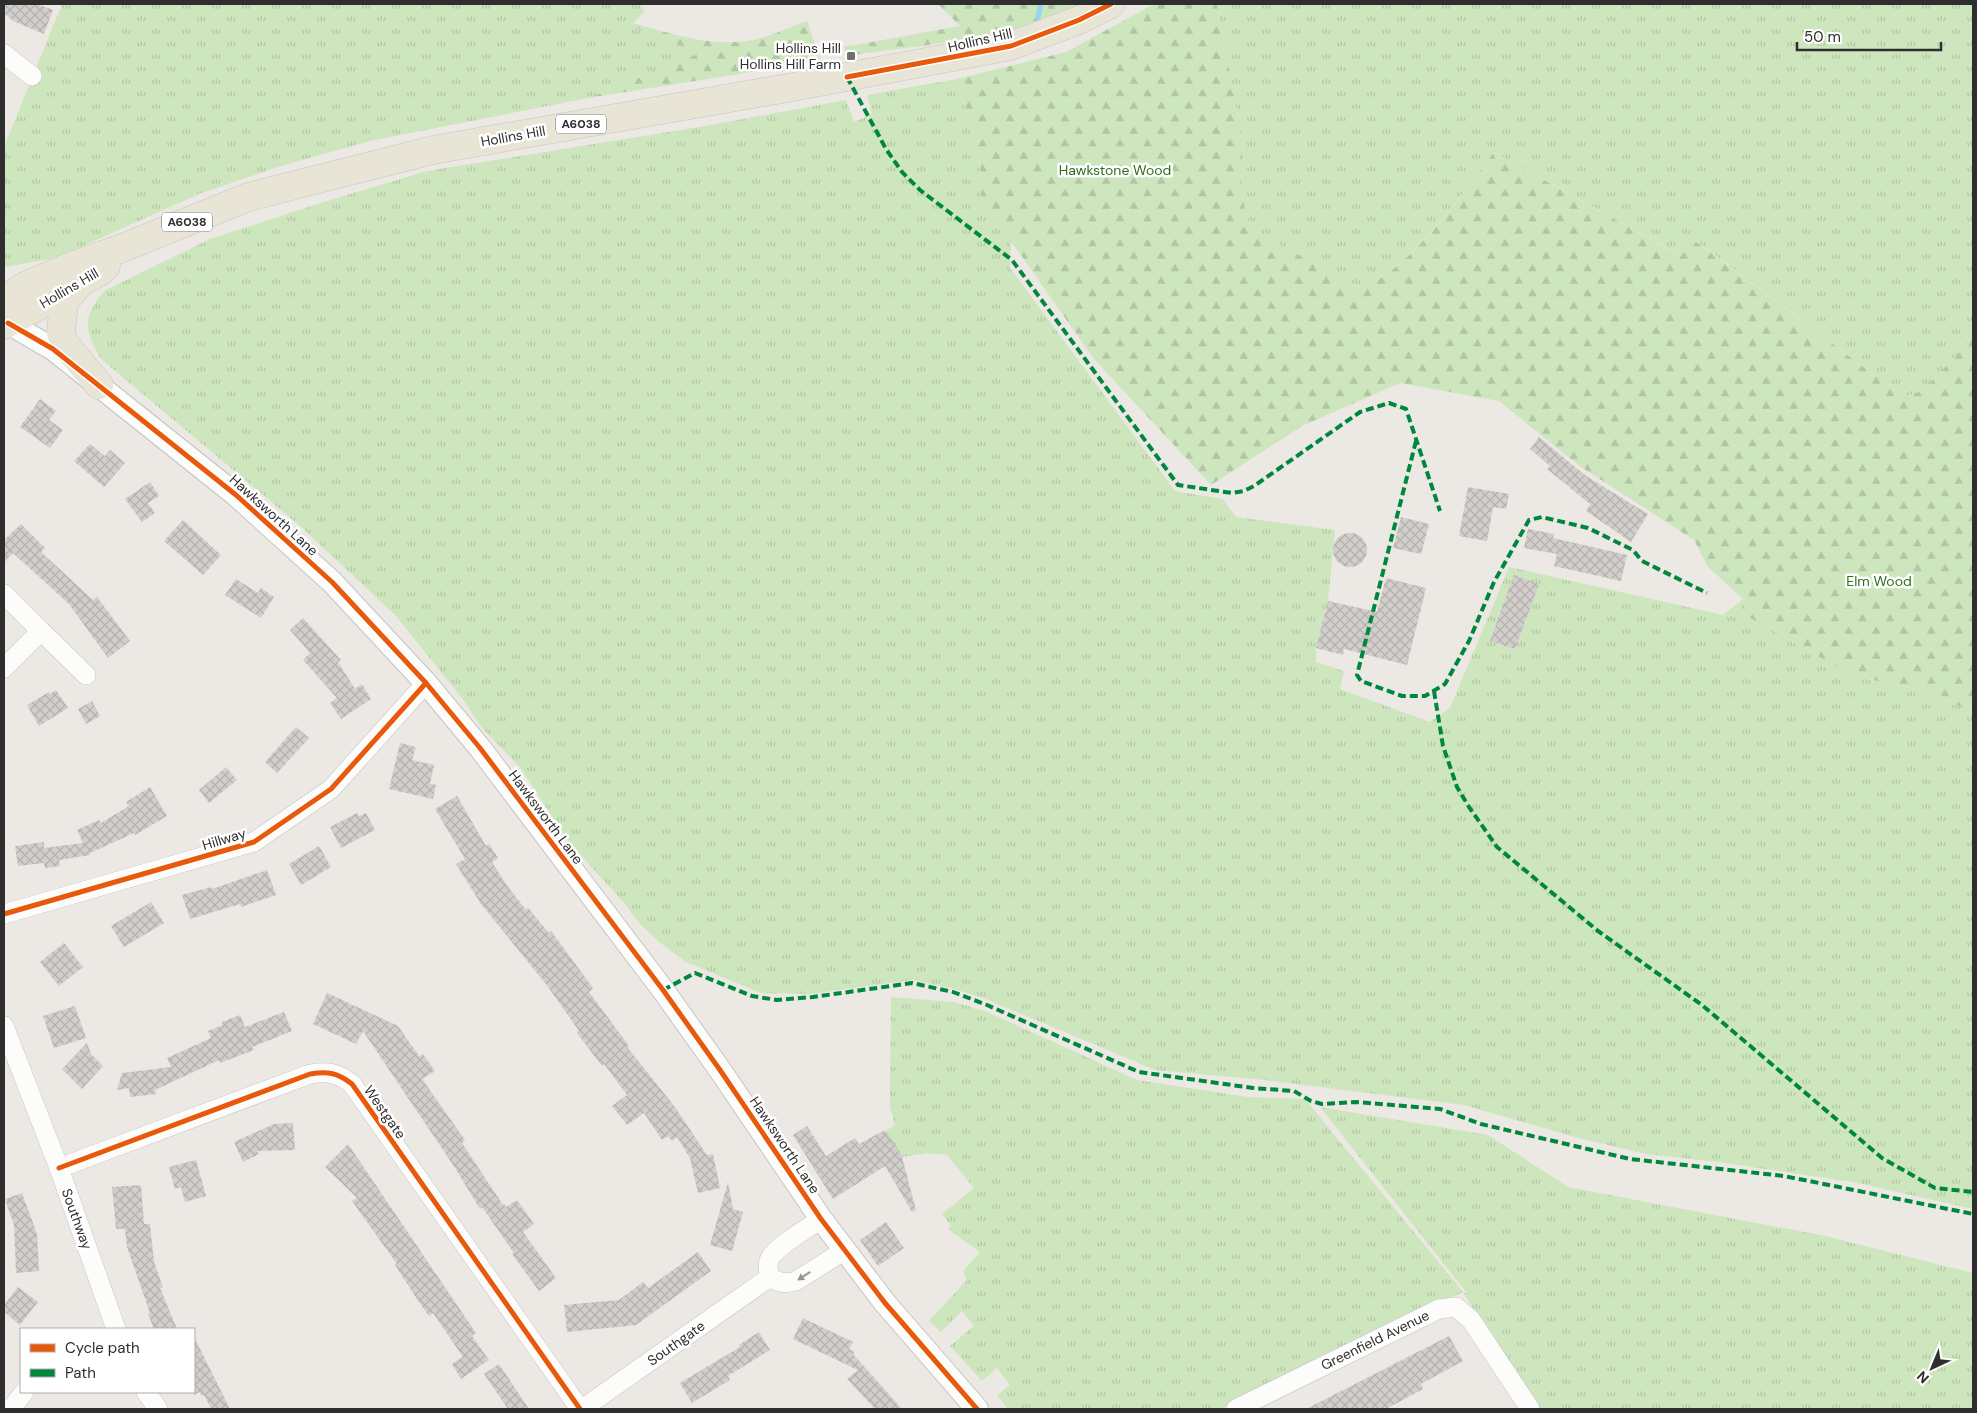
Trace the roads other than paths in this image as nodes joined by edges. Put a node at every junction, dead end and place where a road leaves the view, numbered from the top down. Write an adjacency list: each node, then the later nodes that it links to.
1 (1111, 4): 4 (main road, Hollins Hill / A6038)
2 (4, 54): 3 (street)
3 (32, 76)
4 (125, 247): 5 (main road, Hollins Hill / A6038); 6 (main road, Hollins Hill / A6038)
5 (80, 282): 6 (main road, Hollins Hill / A6038); 7 (main road)
6 (5, 317): 7 (street, Hawksworth Lane)
7 (99, 385): 12 (street, Hawksworth Lane)
8 (4, 594): 9 (street)
9 (41, 631): 10 (street); 11 (street)
10 (4, 668)
11 (86, 675)
12 (426, 683): 13 (street, Hillway); 16 (street, Hawksworth Lane)
13 (4, 914)
14 (4, 1026): 15 (street, Southway)
15 (59, 1168): 19 (street, Southway); 24 (street, Westgate)
16 (822, 1218): 17 (street, Hawksworth Lane); 18 (street)
17 (845, 1250): 18 (street, one-way to 18); 25 (street, Hawksworth Lane)
18 (770, 1277): 24 (street, Southgate)
19 (113, 1328)
20 (23, 1393): 22 (street)
21 (147, 1393): 23 (street)
22 (11, 1409)
23 (158, 1409)
24 (581, 1409)
25 (977, 1409)
26 (1236, 1409): 27 (street, Greenfield Avenue)
27 (1530, 1409)

